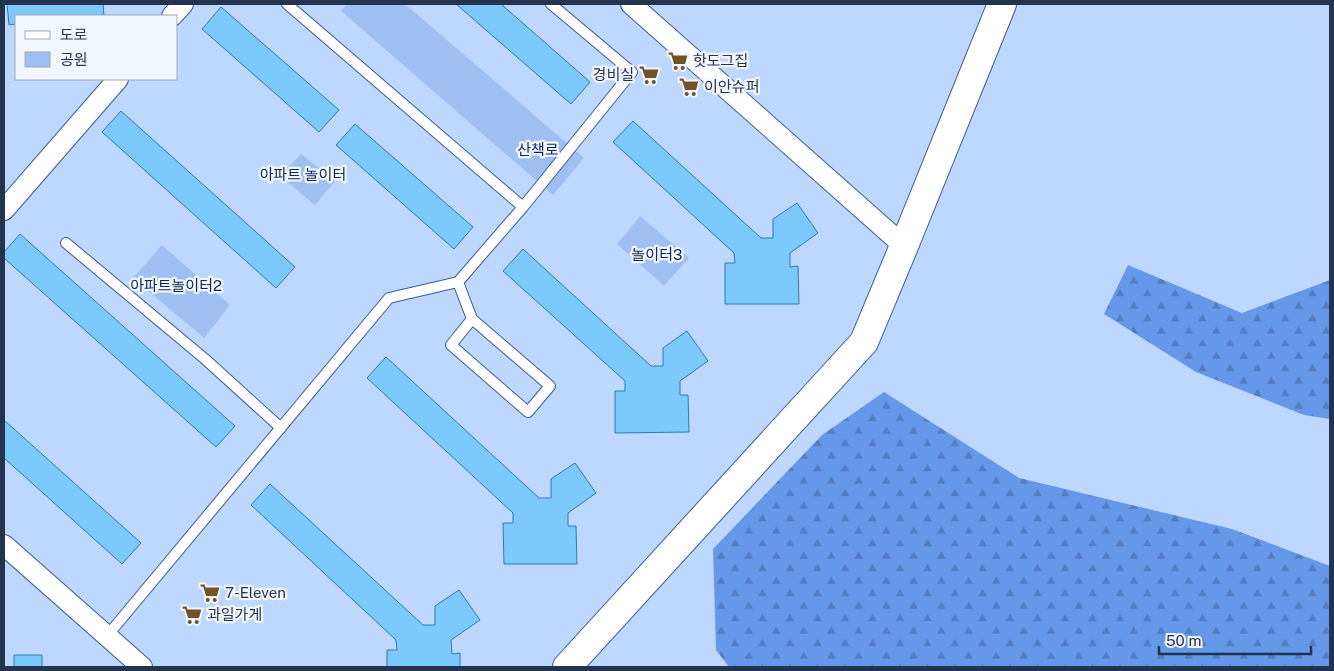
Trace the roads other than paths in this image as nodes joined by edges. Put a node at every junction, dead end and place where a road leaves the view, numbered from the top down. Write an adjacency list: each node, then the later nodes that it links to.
1 (183, 4): 6 (street)
2 (287, 4): 8 (lane)
3 (551, 4): 8 (lane)
4 (632, 4): 11 (street)
5 (1002, 4): 11 (street)
6 (173, 15)
7 (117, 80): 9 (street)
8 (523, 207): 12 (lane)
9 (4, 210)
10 (66, 243): 14 (lane)
11 (904, 246): 18 (street)
12 (458, 282): 13 (lane); 14 (lane)
13 (472, 319): 13 (lane)
14 (281, 428): 16 (lane)
15 (4, 545): 16 (street)
16 (107, 636): 17 (street)
17 (142, 667)
18 (567, 667)

